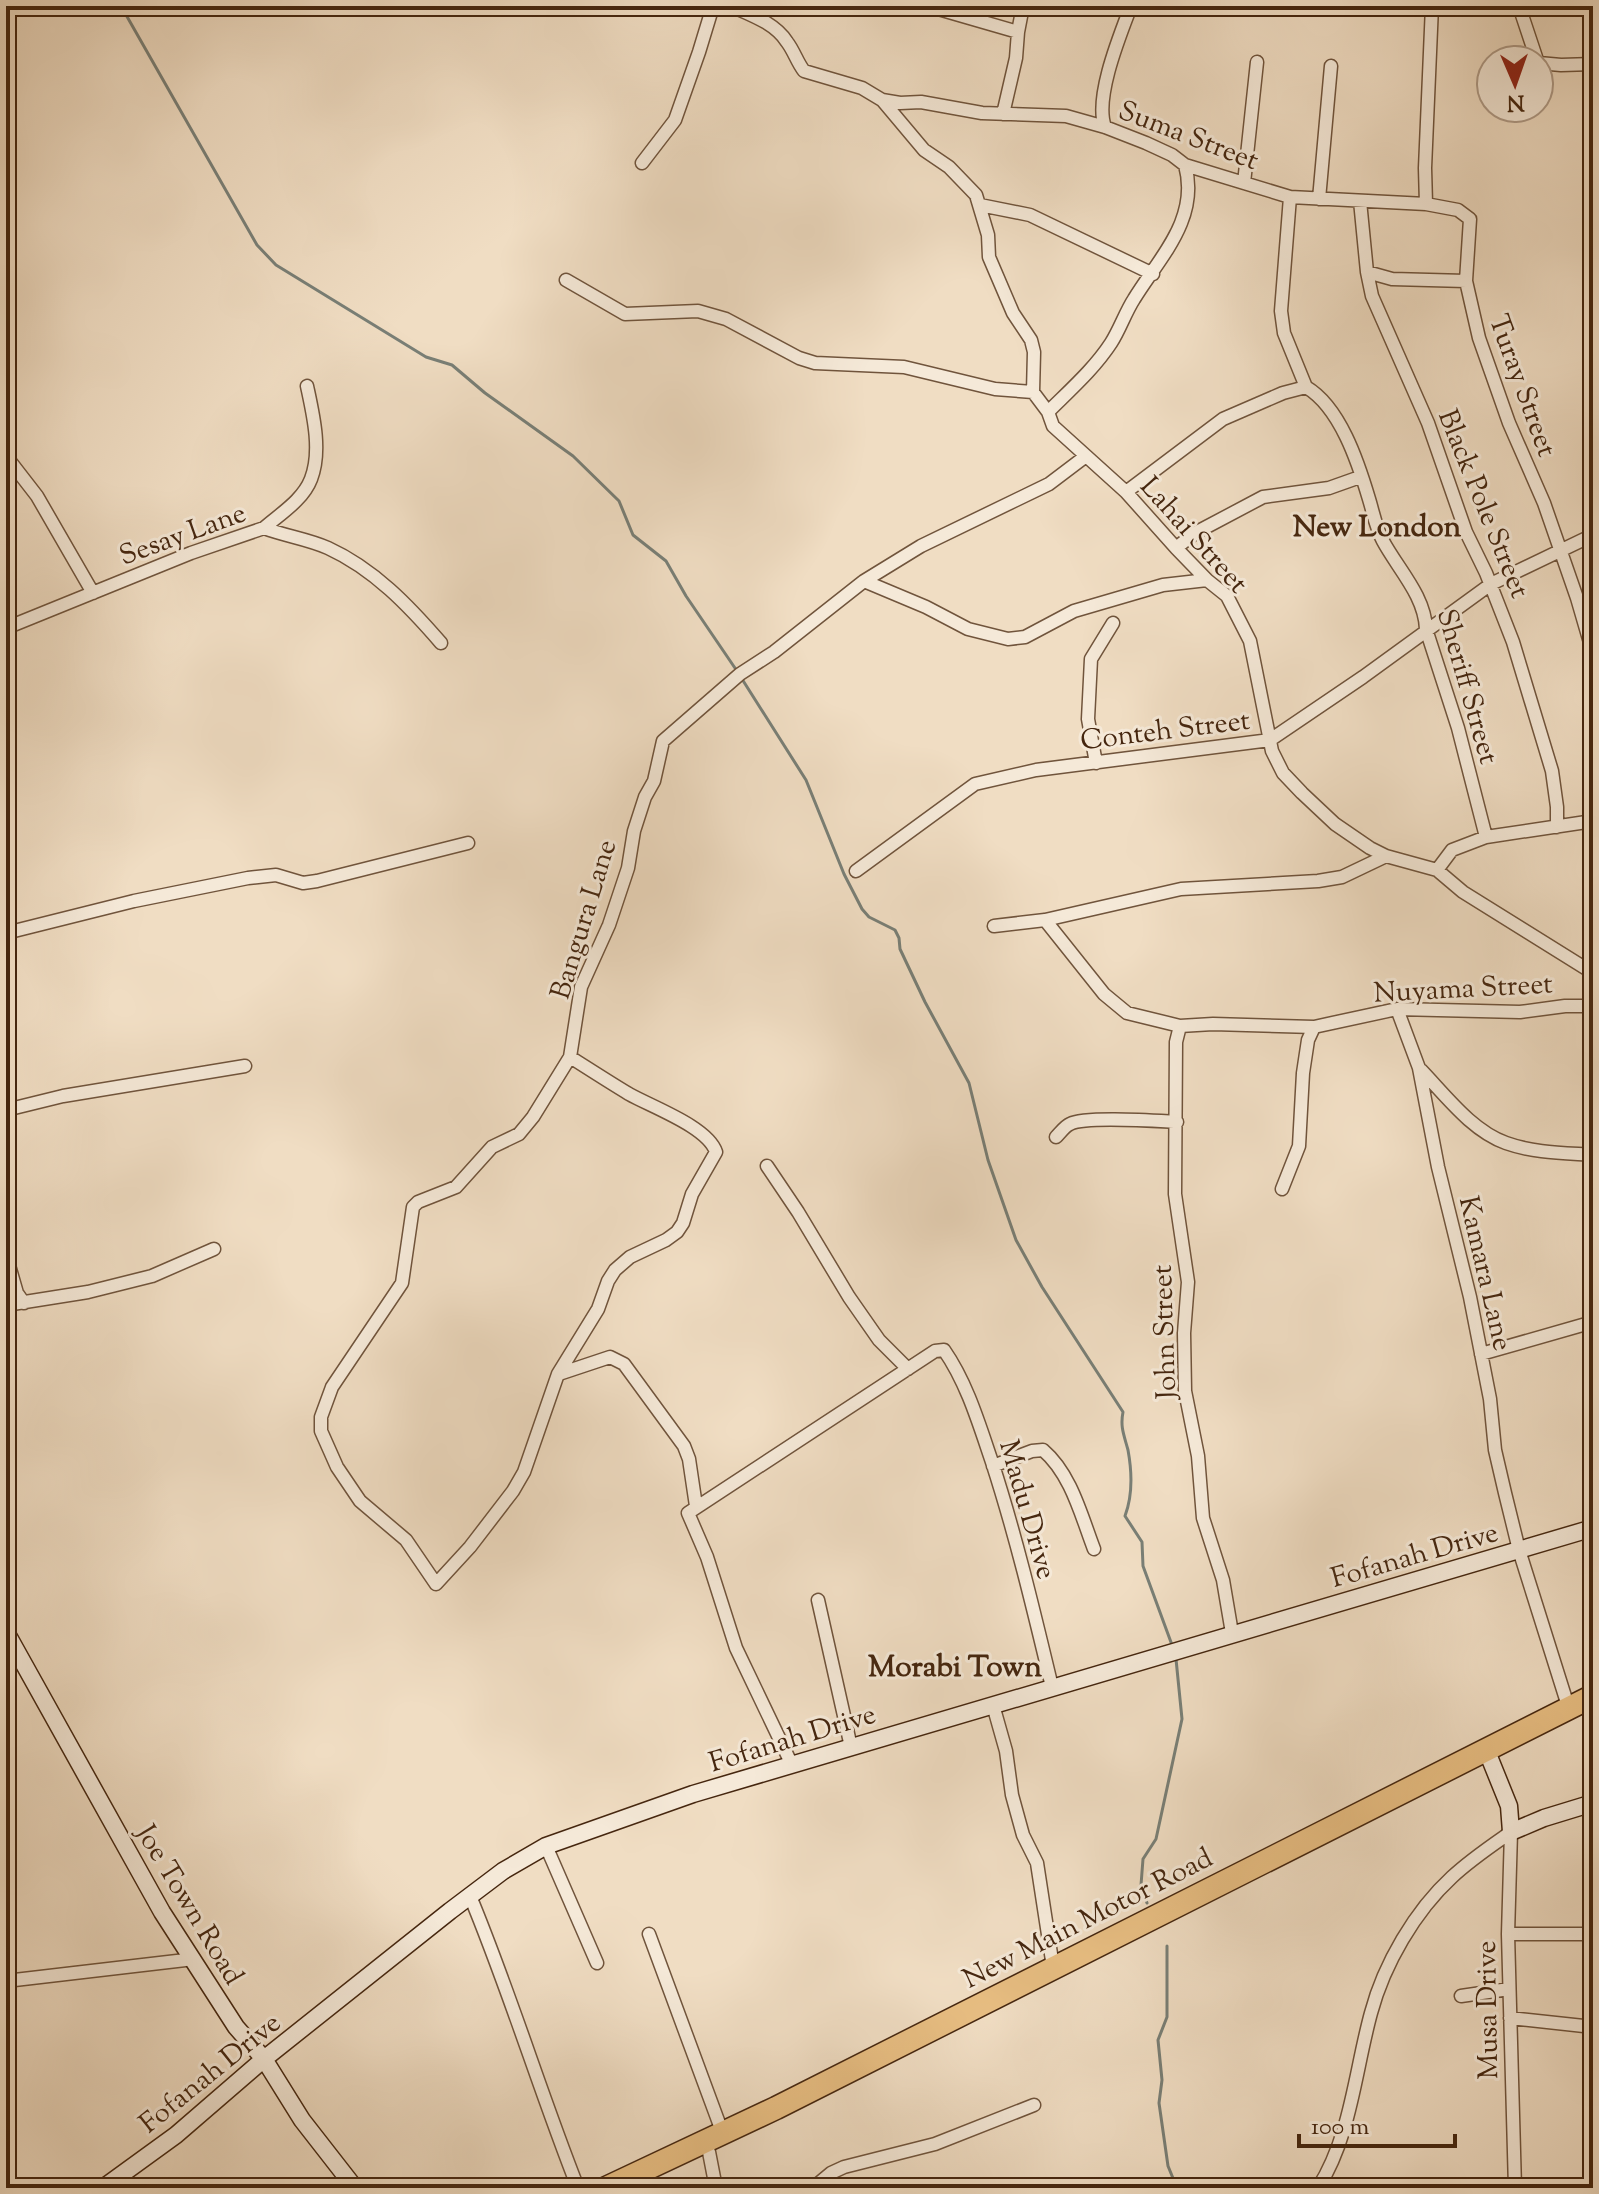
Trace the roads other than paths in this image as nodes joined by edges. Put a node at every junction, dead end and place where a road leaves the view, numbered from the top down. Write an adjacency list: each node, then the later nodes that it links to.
1 (713, 6): 17 (street)
2 (731, 6): 14 (street)
3 (928, 6): 8 (street)
4 (1023, 6): 8 (street)
5 (1131, 6): 16 (street)
6 (1432, 6): 23 (street)
7 (1519, 6): 9 (street)
8 (1018, 32): 15 (street)
9 (1532, 44)
10 (1257, 62): 19 (street)
11 (1555, 64): 12 (street)
12 (1593, 64)
13 (1331, 66): 21 (street)
14 (882, 100): 15 (street, Suma Street); 24 (street)
15 (1003, 114): 16 (street, Suma Street)
16 (1105, 127): 18 (street, Suma Street)
17 (642, 163)
18 (1185, 165): 19 (street, Suma Street); 27 (street)
19 (1244, 183): 20 (street, Suma Street)
20 (1290, 197): 21 (street, Suma Street); 31 (street)
21 (1319, 199): 22 (street, Suma Street)
22 (1360, 201): 23 (street, Suma Street); 26 (street, Black Pole Street)
23 (1426, 204): 25 (street, Suma Street)
24 (980, 205): 27 (street); 32 (street)
25 (1470, 219): 29 (street, Turay Street)
26 (1367, 272): 29 (street); 44 (street, Black Pole Street)
27 (1153, 274): 33 (street)
28 (566, 280): 32 (street)
29 (1466, 281): 41 (street, Turay Street)
30 (307, 386): 38 (street)
31 (1306, 387): 36 (street, Sheriff Street); 37 (street)
32 (1033, 392): 33 (street)
33 (1048, 412): 35 (street, Lahai Street)
34 (6, 456): 45 (street)
35 (1086, 456): 37 (street, Lahai Street); 43 (street, Bangura Lane)
36 (1360, 477): 40 (street); 48 (street, Sheriff Street)
37 (1126, 492): 40 (street, Lahai Street)
38 (264, 528): 45 (street, Sesay Lane); 49 (street, Sesay Lane)
39 (1593, 535): 41 (street, Conteh Street)
40 (1176, 548): 42 (street, Lahai Street)
41 (1559, 552): 44 (street, Conteh Street); 50 (street, Turay Street)
42 (1207, 580): 43 (street); 51 (street, Lahai Street)
43 (864, 581): 68 (street, Bangura Lane)
44 (1491, 584): 48 (street, Conteh Street); 54 (street, Black Pole Street)
45 (93, 593): 47 (street, Sesay Lane)
46 (1113, 623): 52 (street)
47 (6, 628)
48 (1426, 629): 51 (street, Conteh Street); 55 (street, Sheriff Street)
49 (441, 643)
50 (1593, 653)
51 (1270, 740): 52 (street, Conteh Street); 57 (street, Lahai Street)
52 (1096, 763): 59 (street, Conteh Street)
53 (1593, 821): 54 (street)
54 (1557, 827): 55 (street)
55 (1486, 837): 58 (street)
56 (468, 843): 62 (street)
57 (1386, 856): 58 (street, Lahai Street); 60 (street)
58 (1437, 870): 63 (street, Lahai Street)
59 (856, 871)
60 (1045, 920): 61 (street); 66 (street, Nuyama Street)
61 (994, 926)
62 (6, 933)
63 (1593, 973)
64 (1593, 1006): 65 (street, Nuyama Street)
65 (1397, 1009): 67 (street, Nuyama Street); 70 (street, Kamara Lane)
66 (1180, 1026): 67 (street, Nuyama Street); 72 (street, John Street)
67 (1314, 1027): 76 (street)
68 (570, 1057): 84 (street); 84 (street, Bangura Lane)
69 (245, 1066): 71 (street)
70 (1419, 1068): 74 (street); 82 (street, Kamara Lane)
71 (6, 1110)
72 (1177, 1122): 73 (street); 92 (street, John Street)
73 (1056, 1137)
74 (1593, 1155)
75 (767, 1166): 83 (street)
76 (1282, 1189)
77 (214, 1249): 79 (street)
78 (6, 1255): 79 (street)
79 (24, 1303): 80 (street)
80 (6, 1305)
81 (1593, 1322): 82 (street)
82 (1481, 1354): 89 (street, Kamara Lane)
83 (908, 1369): 85 (street, Madu Drive); 86 (street)
84 (558, 1374): 86 (street)
85 (993, 1466): 88 (street); 93 (street, Madu Drive)
86 (696, 1506): 100 (street)
87 (1593, 1528): 89 (street, Fofanah Drive)
88 (1094, 1549)
89 (1519, 1550): 92 (street, Fofanah Drive); 97 (street, Kamara Lane)
90 (818, 1600): 98 (street)
91 (6, 1632): 108 (street, Joe Town Road)
92 (1232, 1633): 93 (street, Fofanah Drive)
93 (1052, 1687): 95 (street, Fofanah Drive)
94 (1593, 1696): 97 (highway, New Main Motor Road)
95 (993, 1705): 98 (street, Fofanah Drive); 110 (street)
96 (1593, 1707): 99 (highway, New Main Motor Road)
97 (1569, 1709): 110 (highway, New Main Motor Road)
98 (851, 1747): 100 (street, Fofanah Drive)
99 (1490, 1759): 102 (street); 118 (highway, New Main Motor Road)
100 (792, 1765): 103 (street, Fofanah Drive)
101 (1593, 1803): 102 (street)
102 (1511, 1832): 106 (street, Musa Drive); 126 (street)
103 (546, 1846): 104 (street, Fofanah Drive); 109 (street)
104 (470, 1896): 116 (street, Fofanah Drive); 121 (street)
105 (649, 1934): 118 (street)
106 (1508, 1934): 107 (street); 112 (street, Musa Drive)
107 (1593, 1934)
108 (194, 1959): 111 (street); 116 (street, Joe Town Road)
109 (597, 1963)
110 (1053, 1967): 118 (highway, New Main Motor Road)
111 (6, 1981)
112 (1509, 1989): 113 (street); 114 (street, Musa Drive)
113 (1461, 1996)
114 (1510, 2018): 115 (street); 127 (street, Musa Drive)
115 (1593, 2027)
116 (264, 2059): 119 (street, Fofanah Drive); 120 (street, Joe Town Road)
117 (1034, 2105): 125 (street)
118 (716, 2143): 122 (highway, New Main Motor Road); 123 (highway, New Main Motor Road); 124 (street)
119 (103, 2188)
120 (355, 2188)
121 (578, 2188)
122 (606, 2188)
123 (629, 2188)
124 (716, 2188)
125 (813, 2188)
126 (1318, 2188)
127 (1515, 2188)

